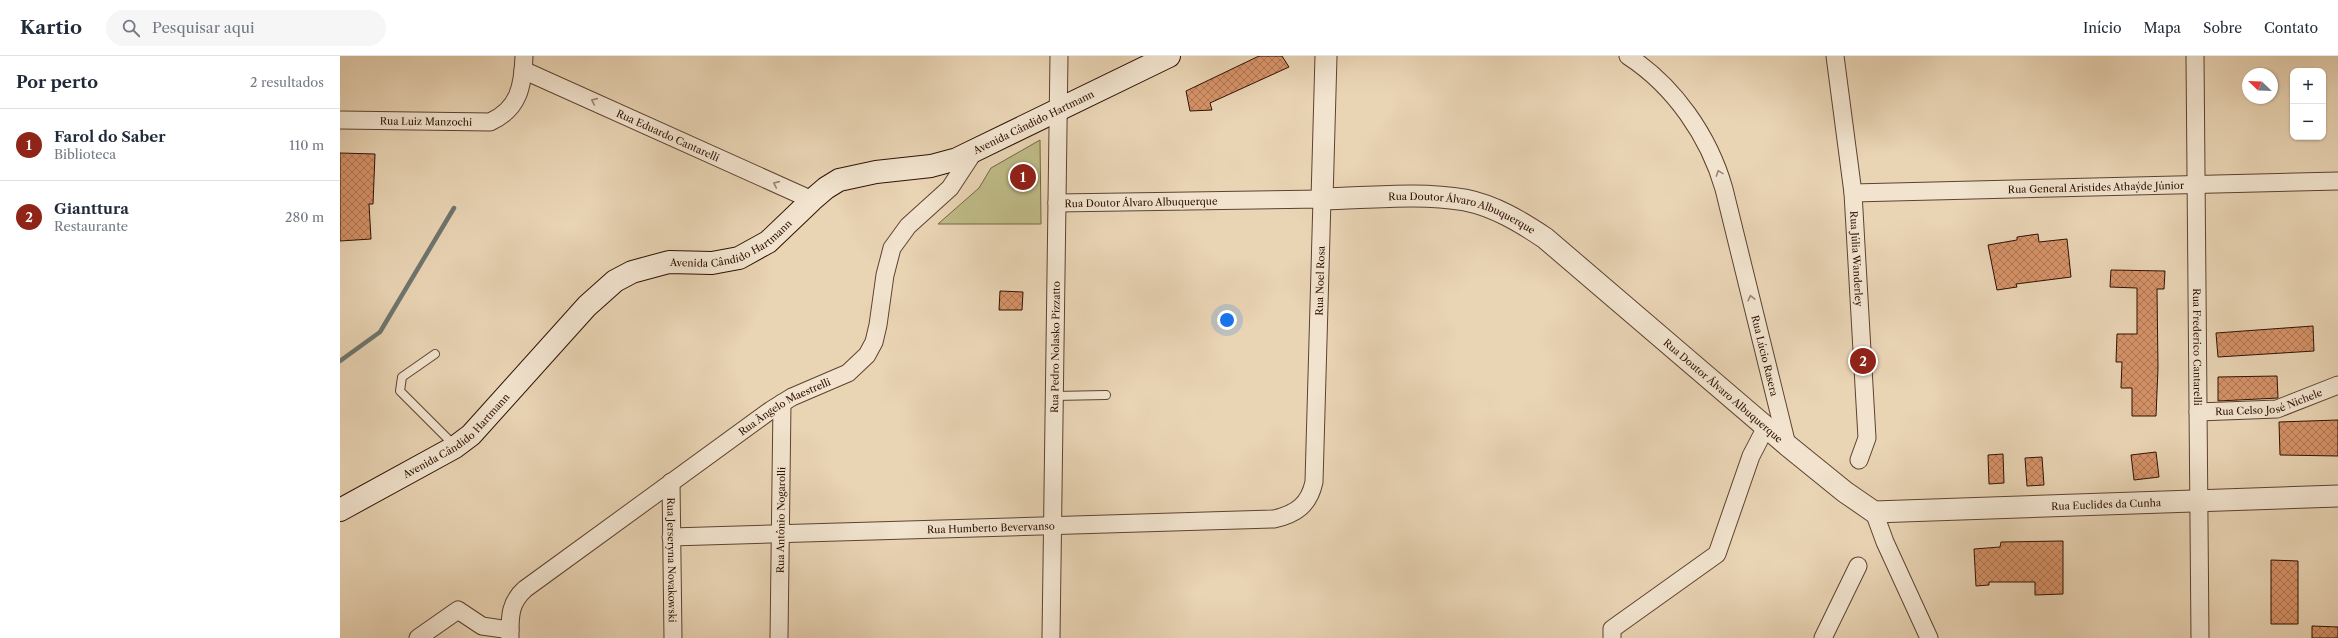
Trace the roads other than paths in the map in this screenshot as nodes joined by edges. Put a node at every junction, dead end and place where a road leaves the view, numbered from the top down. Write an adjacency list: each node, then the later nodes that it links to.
1 (1059, 56): 8 (street, Rua Pedro Nolasko Pizzatto)
2 (1169, 56): 8 (main road, Avenida Cândido Hartmann)
3 (1326, 56): 14 (street, Rua Noel Rosa)
4 (1628, 56): 24 (street, Rua Lúcio Rasera, one-way to 4)
5 (1835, 56): 13 (street, Rua Júlia Wanderley)
6 (2195, 56): 12 (street, Rua Frederico Cantarelli)
7 (524, 63): 9 (street, Rua Luiz Manzochi); 15 (street, Rua Eduardo Cantarelli, one-way to 7)
8 (1058, 110): 10 (main road, Avenida Cândido Hartmann); 16 (street, Rua Pedro Nolasko Pizzatto)
9 (340, 120)
10 (973, 153): 15 (main road, Avenida Cândido Hartmann); 21 (street, Rua Ângelo Maestrelli)
11 (2338, 181): 12 (street, Rua General Aristides Athaýde Júnior)
12 (2196, 184): 13 (street, Rua General Aristides Athaýde Júnior); 22 (street, Rua Frederico Cantarelli)
13 (1853, 193): 26 (street, Rua Júlia Wanderley)
14 (1322, 199): 16 (street, Rua Doutor Álvaro Albuquerque); 23 (street, Rua Doutor Álvaro Albuquerque); 30 (street, Rua Noel Rosa)
15 (812, 200): 25 (main road, Avenida Cândido Hartmann)
16 (1057, 203): 20 (street, Rua Pedro Nolasko Pizzatto)
17 (435, 354): 25 (lane)
18 (2338, 385): 22 (street, Rua Celso José Nichele)
19 (1106, 395): 20 (lane)
20 (1054, 396): 33 (street, Rua Pedro Nolasko Pizzatto)
21 (782, 403): 27 (street, Rua Ângelo Maestrelli); 34 (street, Rua Antônio Nogarolli)
22 (2198, 412): 29 (street, Rua Frederico Cantarelli)
23 (1766, 427): 24 (street, Rua Doutor Álvaro Albuquerque); 42 (street)
24 (1787, 445): 32 (street)
25 (455, 447): 31 (main road, Avenida Cândido Hartmann)
26 (1859, 460)
27 (671, 482): 35 (street, Rua Jerseryna Novakowski); 37 (street, Rua Ângelo Maestrelli)
28 (2338, 496): 29 (street, Rua Euclides da Cunha)
29 (2199, 500): 32 (street, Rua Euclides da Cunha); 45 (street, Rua Frederico Cantarelli)
30 (1306, 504): 33 (street, Rua Humberto Bevervanso)
31 (340, 510)
32 (1874, 512): 44 (street)
33 (1052, 525): 34 (street, Rua Humberto Bevervanso); 41 (street, Rua Pedro Nolasko Pizzatto)
34 (781, 533): 35 (street, Rua Humberto Bevervanso); 40 (street, Rua Antônio Nogarolli)
35 (671, 536): 39 (street, Rua Jerseryna Novakowski)
36 (1858, 566): 43 (street)
37 (510, 634): 38 (street)
38 (418, 638)
39 (672, 638)
40 (779, 638)
41 (1051, 638)
42 (1612, 638)
43 (1823, 638)
44 (1929, 638)
45 (2200, 638)

